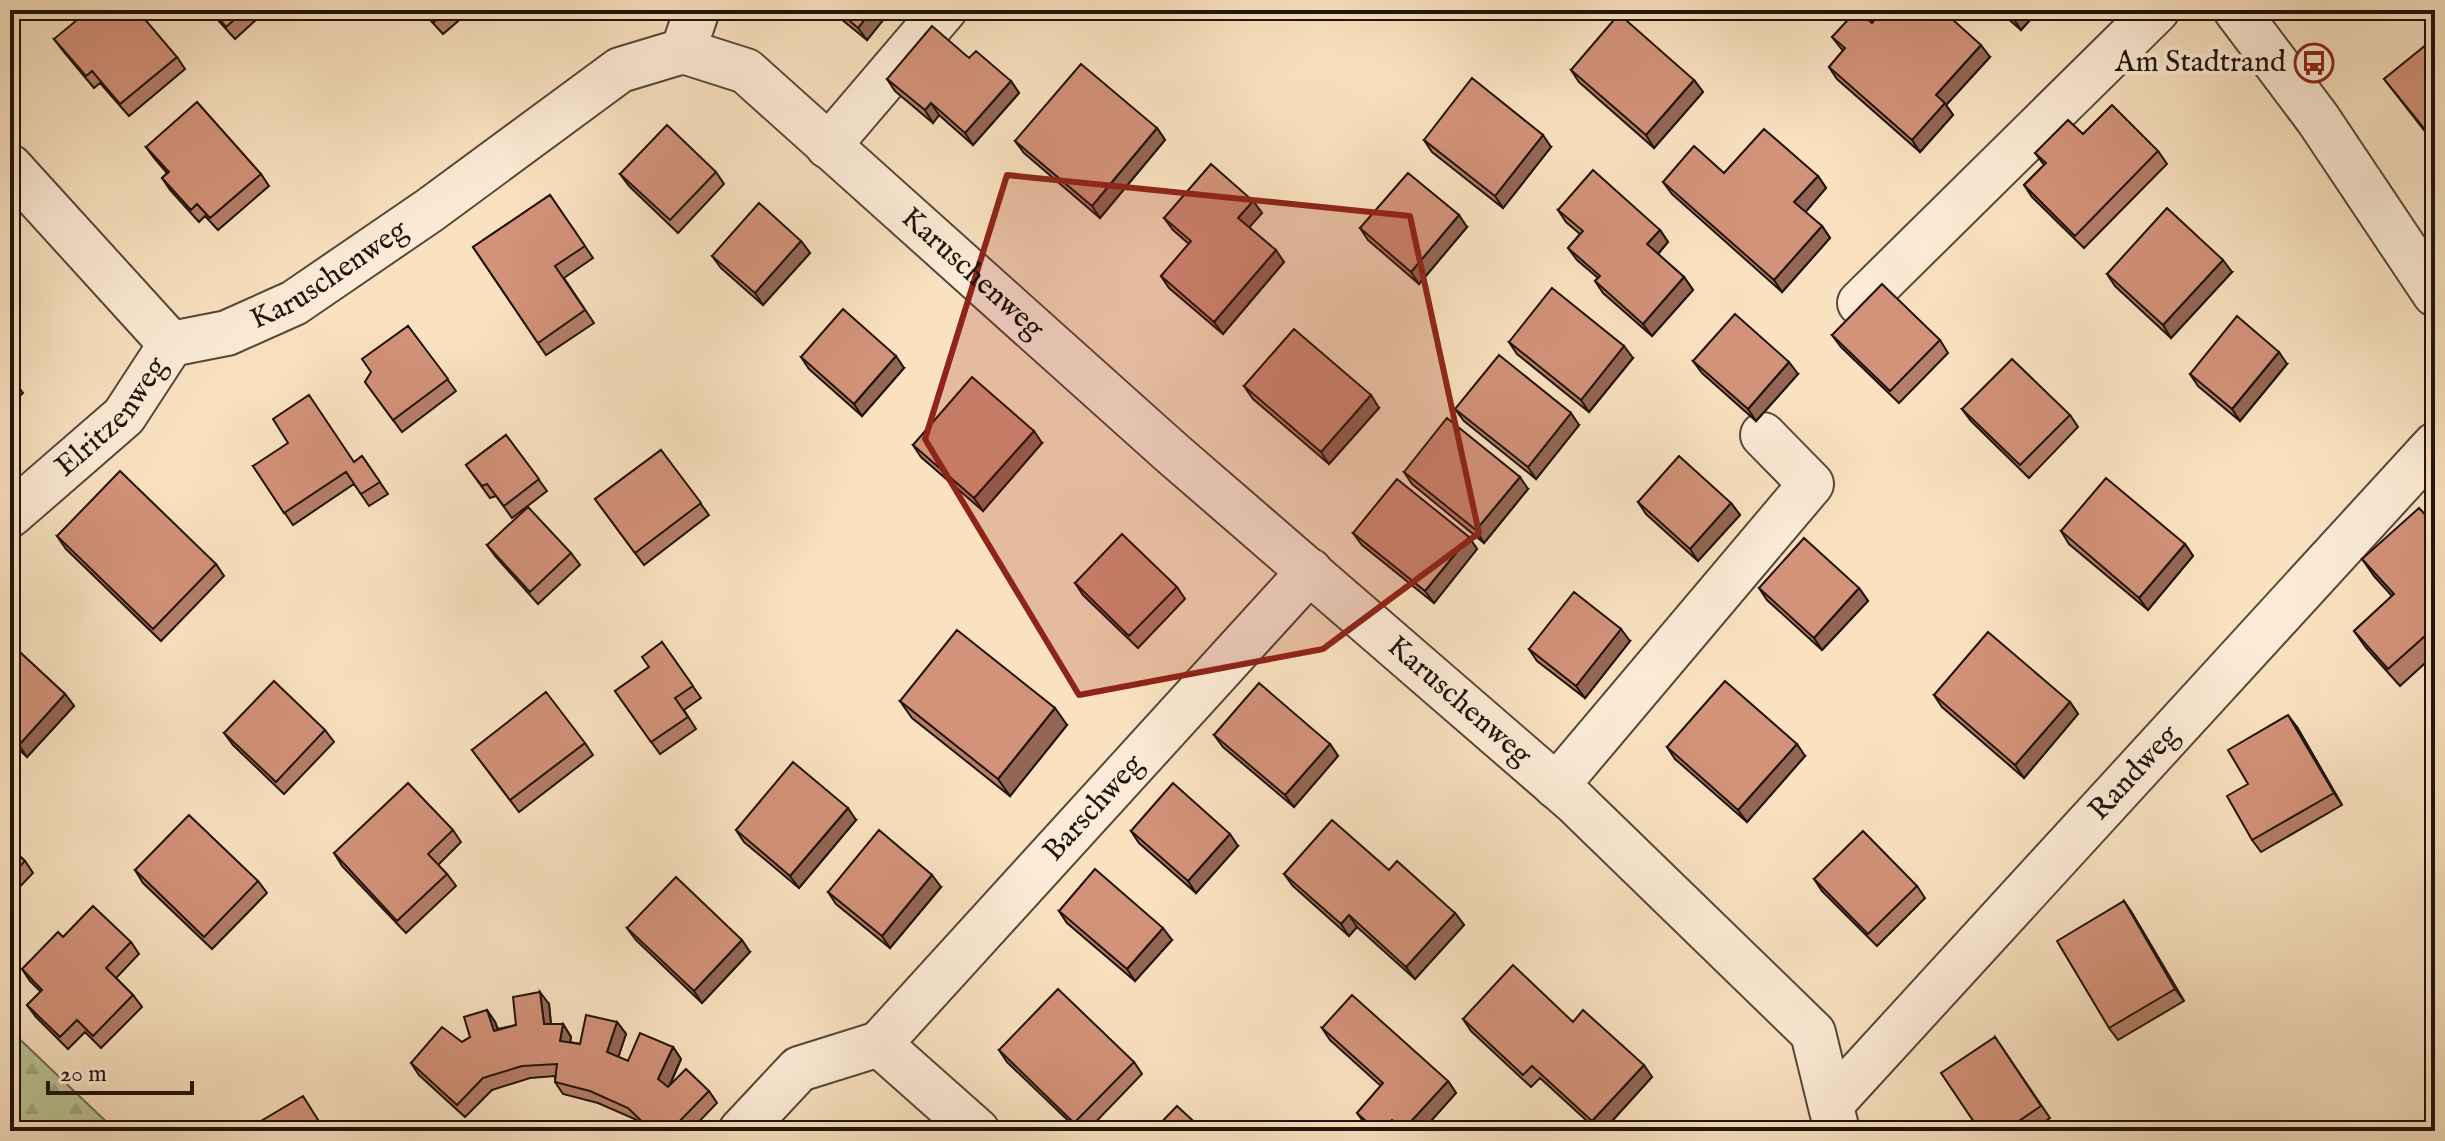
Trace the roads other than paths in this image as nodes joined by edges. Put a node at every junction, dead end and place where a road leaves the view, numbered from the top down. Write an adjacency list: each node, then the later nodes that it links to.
1 (697, 10): 5 (street)
2 (944, 10): 6 (street)
3 (2157, 10): 9 (street)
4 (2236, 10): 8 (street)
5 (683, 51): 6 (street, Karuschenweg); 10 (street, Karuschenweg)
6 (828, 146): 14 (street, Karuschenweg)
7 (10, 167): 10 (street)
8 (2435, 294)
9 (1860, 303)
10 (171, 344): 13 (street, Elritzenweg)
11 (1763, 435): 15 (street)
12 (2435, 445): 17 (street, Randweg)
13 (10, 515)
14 (1310, 571): 15 (street, Karuschenweg); 16 (street, Barschweg)
15 (1556, 786): 17 (street, Karuschenweg)
16 (879, 1044): 18 (street); 19 (street)
17 (1835, 1117)
18 (741, 1131)
19 (977, 1131)

